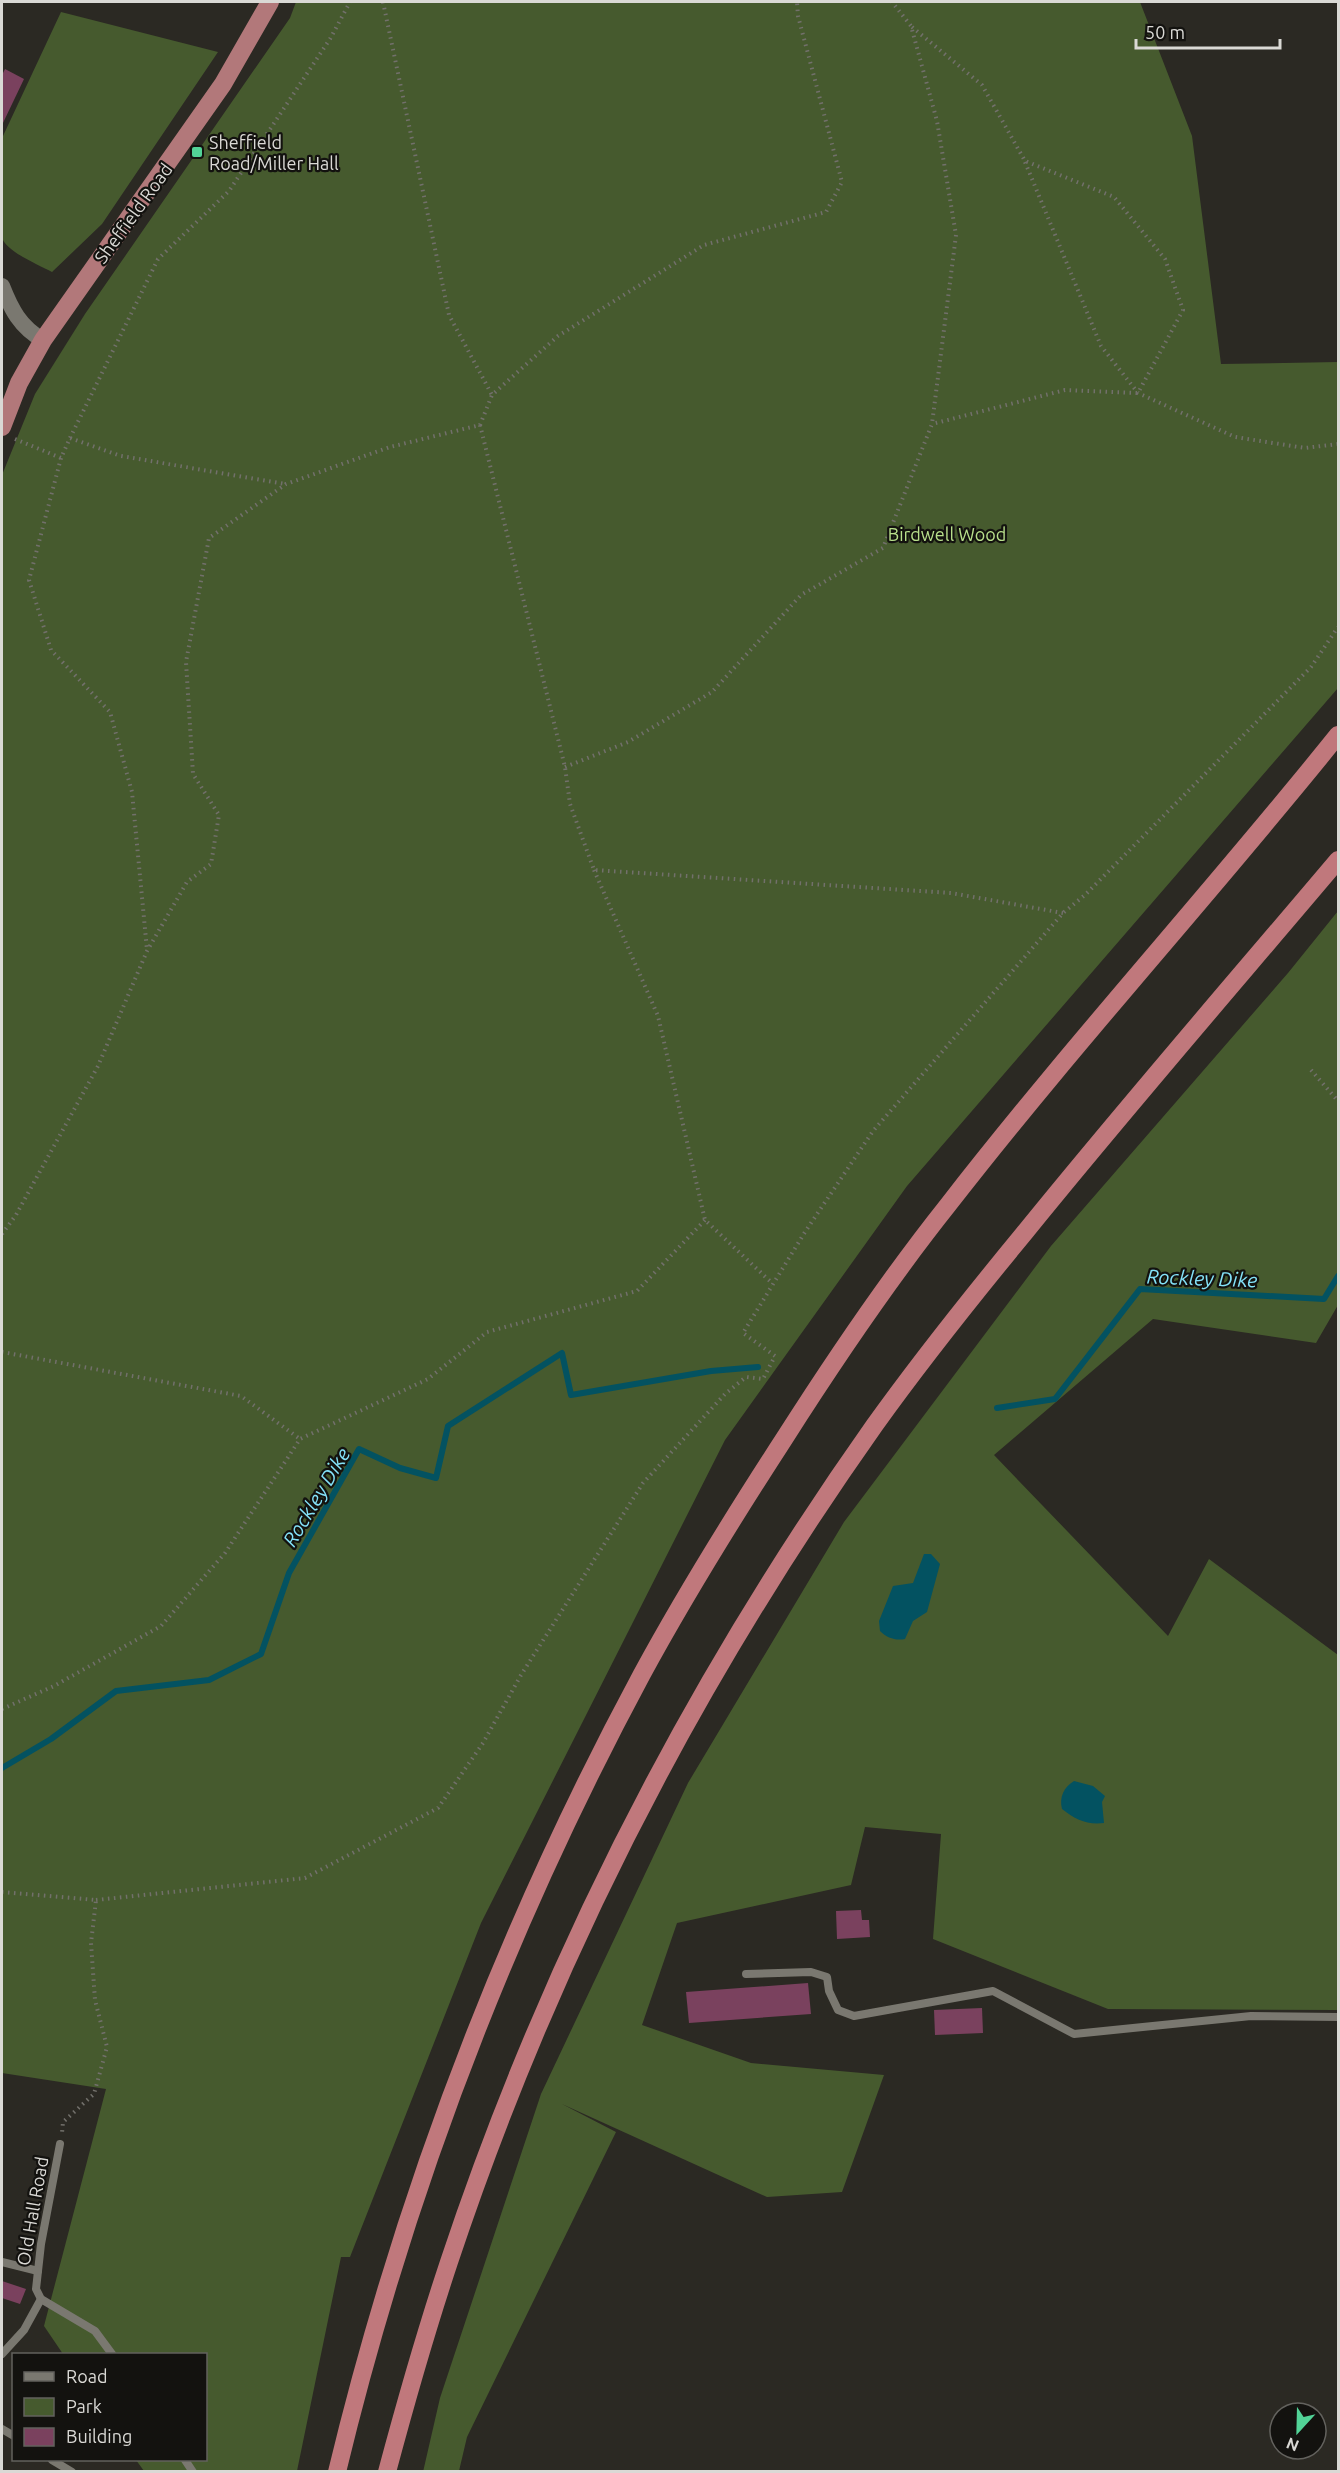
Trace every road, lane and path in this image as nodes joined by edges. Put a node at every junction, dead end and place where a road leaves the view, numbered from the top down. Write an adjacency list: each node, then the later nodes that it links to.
1 (270, 2): 9 (highway, Sheffield Road)
2 (350, 2): 15 (path)
3 (383, 2): 11 (path)
4 (797, 2): 11 (path)
5 (892, 2): 6 (path)
6 (911, 26): 7 (path); 12 (path)
7 (1025, 161): 10 (path); 10 (path)
8 (2, 286): 9 (street)
9 (43, 340): 14 (highway, Sheffield Road)
10 (1137, 393): 12 (path); 16 (path)
11 (492, 395): 13 (path)
12 (932, 424): 21 (path)
13 (480, 425): 18 (path); 21 (path)
14 (5, 432): 17 (path)
15 (70, 438): 17 (path); 18 (path)
16 (1338, 444)
17 (61, 458): 25 (path)
18 (286, 484): 25 (path)
19 (1338, 627): 24 (path)
20 (1338, 735): 46 (highway)
21 (565, 767): 23 (path)
22 (1338, 860): 47 (highway)
23 (594, 870): 24 (path); 28 (path)
24 (1064, 913): 30 (path)
25 (147, 951): 29 (path)
26 (1311, 1070): 27 (path)
27 (1338, 1101)
28 (705, 1220): 30 (path); 32 (path)
29 (2, 1234)
30 (773, 1284): 35 (path)
31 (2, 1352): 32 (path)
32 (300, 1439): 33 (path)
33 (2, 1709)
34 (2, 1892): 35 (path)
35 (96, 1900): 38 (path)
36 (746, 1974): 37 (lane)
37 (1338, 2017)
38 (60, 2144): 40 (lane, Old Hall Road)
39 (2, 2262): 40 (lane)
40 (38, 2271): 41 (lane, Old Hall Road)
41 (41, 2299): 42 (lane); 43 (lane)
42 (111, 2353)
43 (2, 2354)
44 (54, 2461): 45 (lane)
45 (72, 2472)
46 (337, 2472)
47 (387, 2472)

